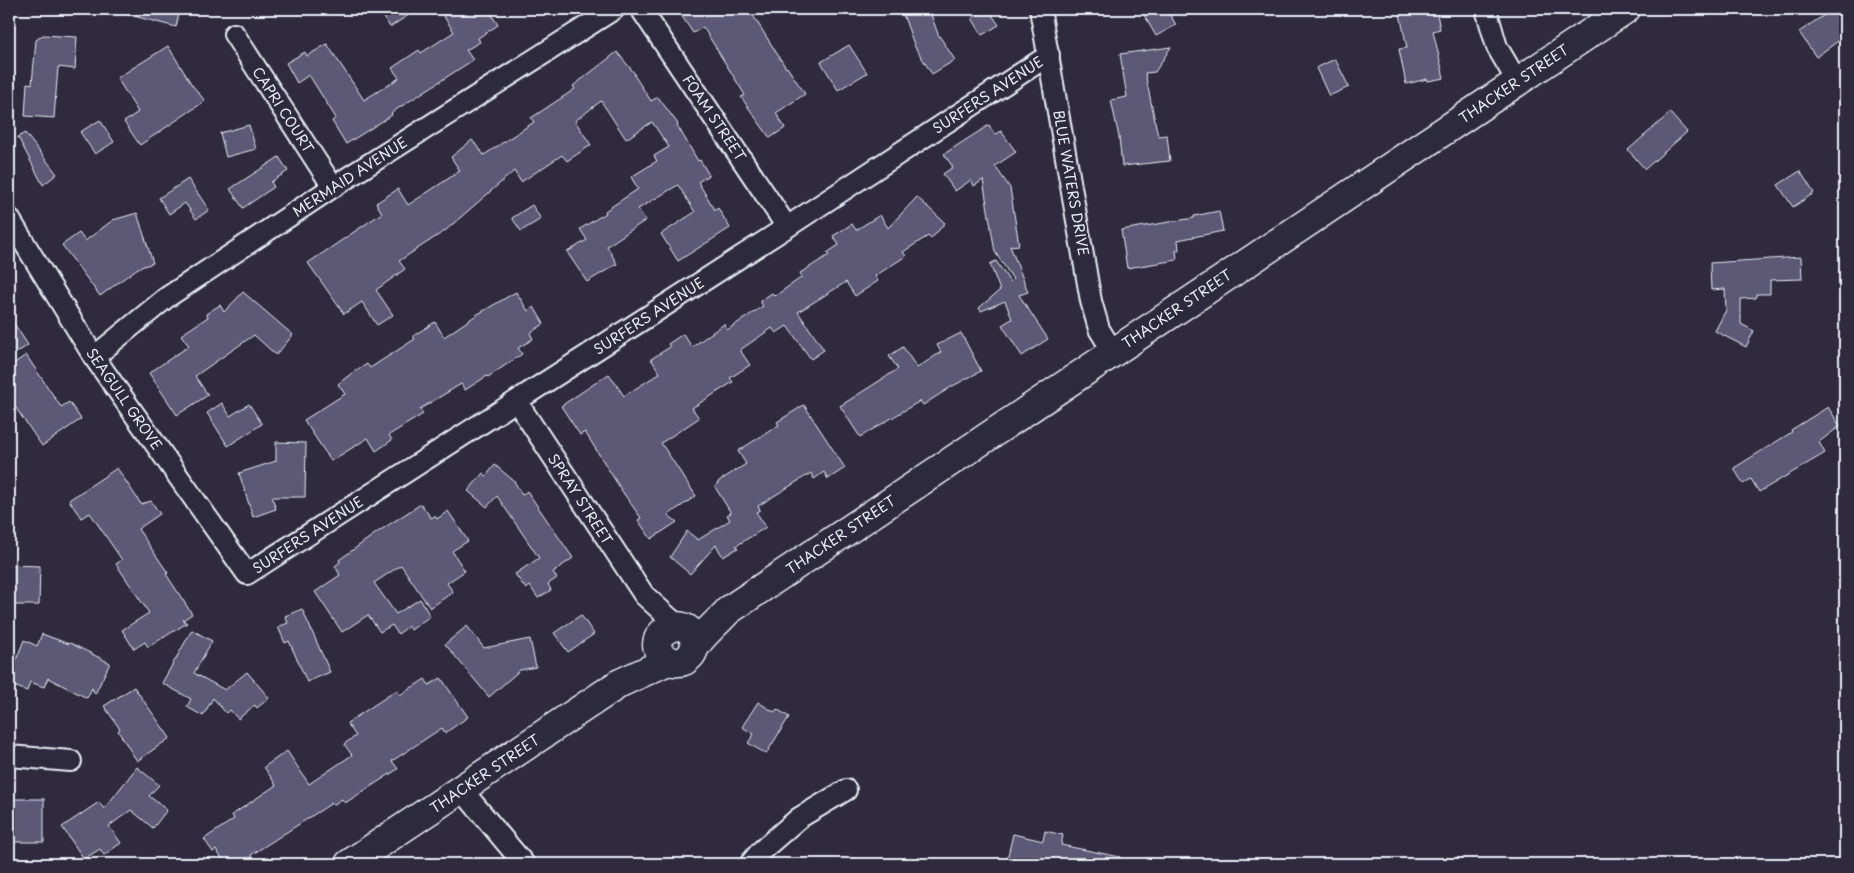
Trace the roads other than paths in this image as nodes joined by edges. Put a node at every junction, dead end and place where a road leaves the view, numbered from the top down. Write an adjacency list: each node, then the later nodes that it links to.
1 (614, 9): 9 (street, MERMAID AVENUE)
2 (641, 9): 11 (street, FOAM STREET)
3 (1040, 9): 7 (street, BLUE WATERS DRIVE)
4 (1486, 9): 8 (street)
5 (1626, 9): 8 (street, THACKER STREET)
6 (234, 34): 9 (street, CAPRI COURT)
7 (1049, 55): 11 (street, SURFERS AVENUE); 12 (street, BLUE WATERS DRIVE)
8 (1517, 82): 12 (street, THACKER STREET)
9 (333, 186): 13 (street, MERMAID AVENUE)
10 (9, 218): 13 (street, SEAGULL GROVE)
11 (786, 227): 14 (street, SURFERS AVENUE)
12 (1113, 352): 16 (street, THACKER STREET)
13 (94, 357): 15 (street, SEAGULL GROVE)
14 (517, 402): 15 (street, SURFERS AVENUE); 16 (street, SPRAY STREET)
15 (247, 574)
16 (673, 640): 19 (street, THACKER STREET)
17 (9, 756): 18 (street)
18 (71, 761)
19 (462, 790): 21 (street, THACKER STREET); 22 (street)
20 (846, 790): 23 (street)
21 (349, 864)
22 (524, 864)
23 (750, 864)

